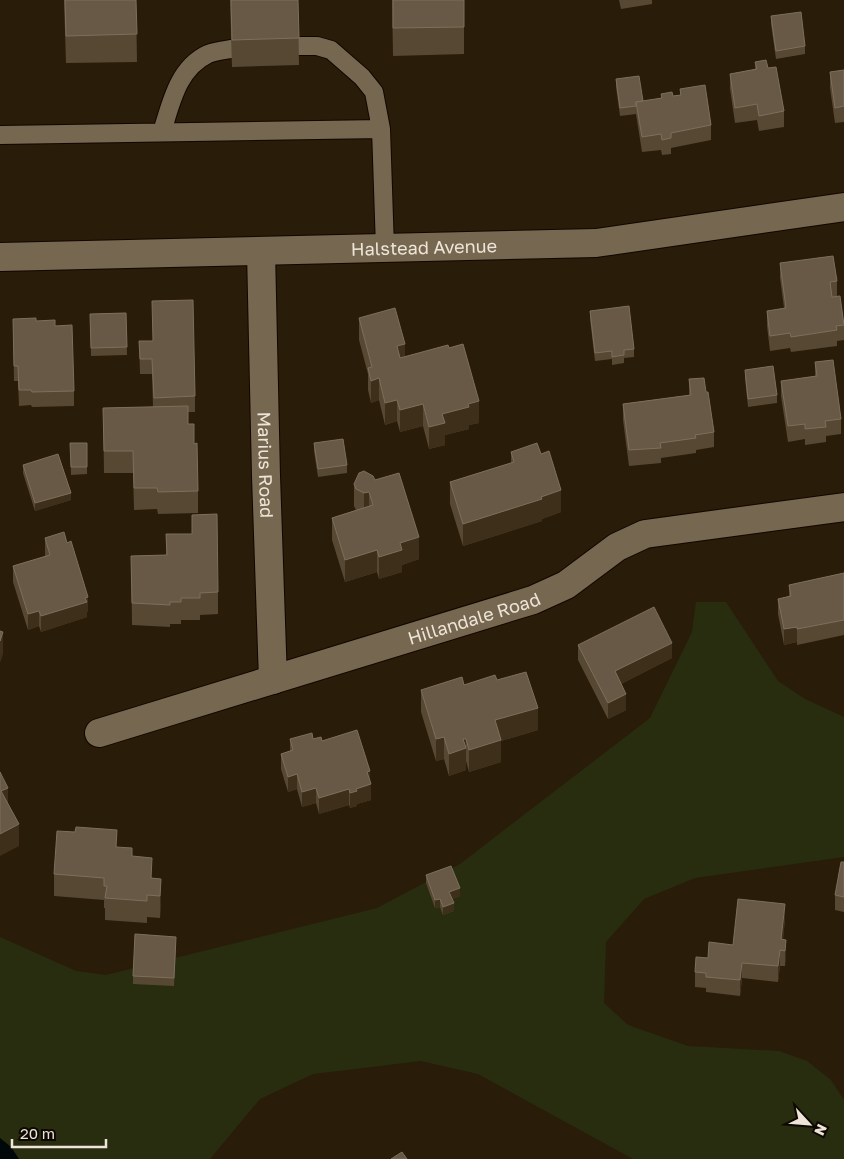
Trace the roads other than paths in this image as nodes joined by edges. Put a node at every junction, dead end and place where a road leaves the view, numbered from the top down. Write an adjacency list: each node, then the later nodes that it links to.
1 (298, 46): 3 (lane)
2 (231, 49): 4 (lane)
3 (381, 129): 4 (lane); 7 (lane)
4 (162, 132): 5 (lane)
5 (0, 135)
6 (844, 207): 7 (street, Halstead Avenue)
7 (385, 248): 8 (street, Halstead Avenue)
8 (261, 251): 9 (street, Halstead Avenue); 11 (street, Marius Road)
9 (0, 258)
10 (844, 507): 11 (street, Hillandale Road)
11 (273, 680): 12 (street, Hillandale Road)
12 (99, 733)

